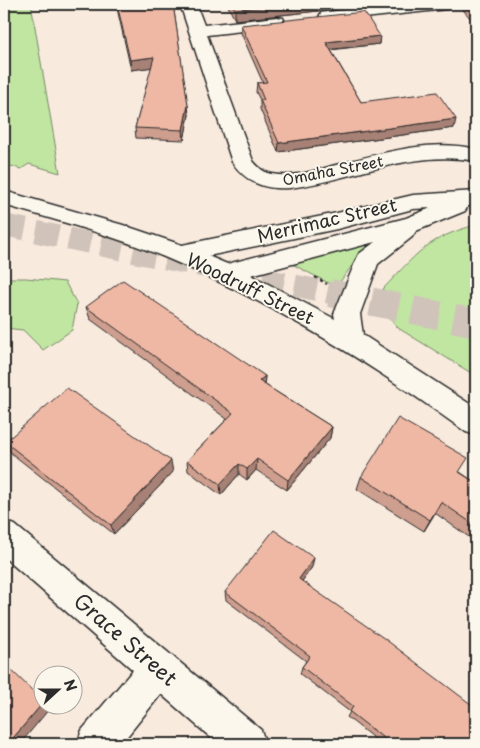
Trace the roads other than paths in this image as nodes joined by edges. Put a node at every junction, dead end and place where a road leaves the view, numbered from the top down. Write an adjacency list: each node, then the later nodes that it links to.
1 (188, 4): 5 (street, Omaha Street)
2 (447, 4): 3 (street)
3 (312, 18)
4 (293, 20): 5 (street)
5 (197, 31): 6 (street, Omaha Street)
6 (476, 155)
7 (4, 198): 10 (street, Woodruff Street)
8 (476, 198): 9 (street, Merrimac Street); 10 (street, Merrimac Street)
9 (413, 224): 11 (street, Merrimac Street); 12 (street)
10 (180, 254): 11 (street, Woodruff Street)
11 (224, 274): 12 (street, Woodruff Street)
12 (350, 340): 13 (street, Woodruff Street)
13 (476, 423)
14 (4, 536): 15 (street, Grace Street)
15 (158, 669): 16 (street); 17 (street, Grace Street)
16 (96, 744)
17 (247, 744)

